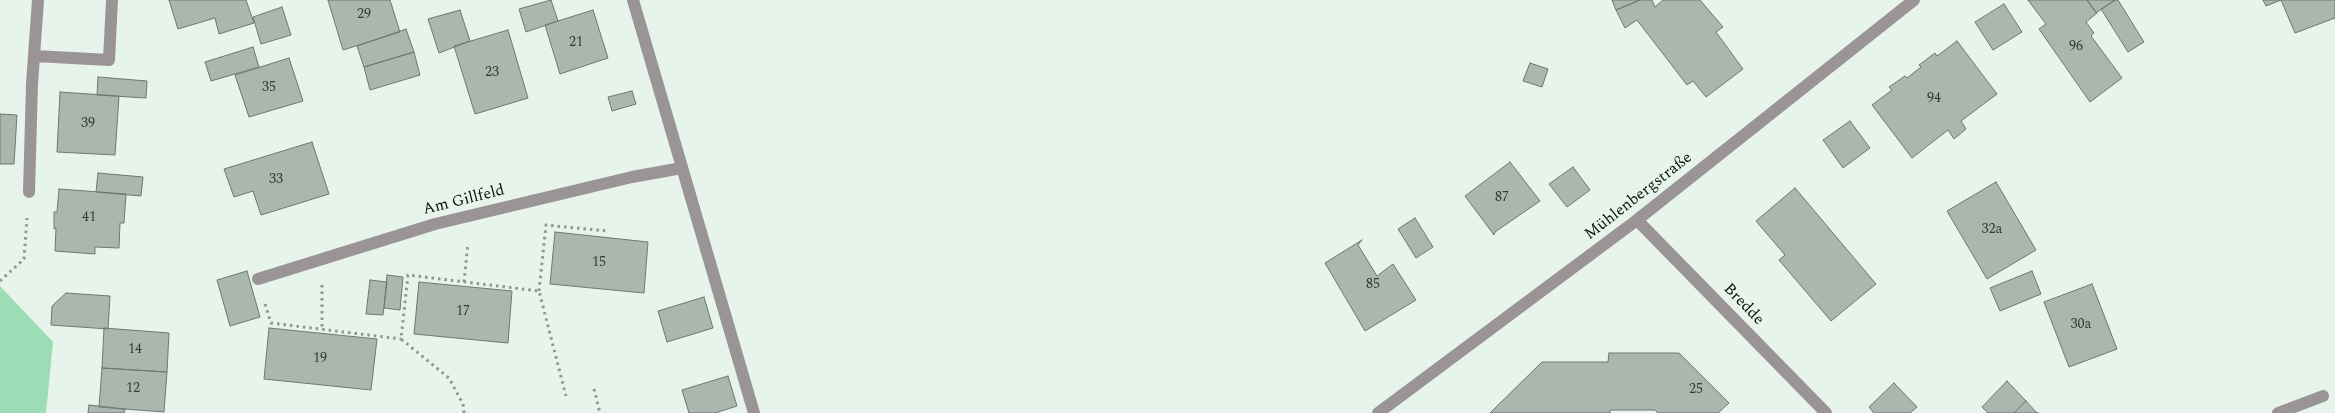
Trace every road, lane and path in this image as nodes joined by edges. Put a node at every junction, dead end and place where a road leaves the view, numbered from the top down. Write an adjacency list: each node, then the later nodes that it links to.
1 (38, 0): 5 (street)
2 (112, 0): 5 (street)
3 (633, 0): 6 (street)
4 (1914, 0): 9 (street, Mühlenbergstraße)
5 (35, 56): 7 (street)
6 (682, 168): 8 (street, Am Gillfeld); 23 (street)
7 (29, 192): 13 (path)
8 (471, 215): 11 (street, Am Gillfeld); 14 (path)
9 (1637, 220): 24 (street, Mühlenbergstraße); 25 (street, Bredde)
10 (607, 231): 15 (path)
11 (322, 259): 12 (street, Am Gillfeld); 16 (path)
12 (258, 279): 16 (path)
13 (0, 281)
14 (464, 282): 15 (path); 17 (path)
15 (539, 291): 19 (path)
16 (322, 330): 17 (path)
17 (401, 338): 21 (path)
18 (594, 388): 22 (path)
19 (566, 396)
20 (2323, 396): 26 (street)
21 (464, 413)
22 (600, 413)
23 (754, 413)
24 (1378, 413)
25 (1826, 413)
26 (2278, 413)

